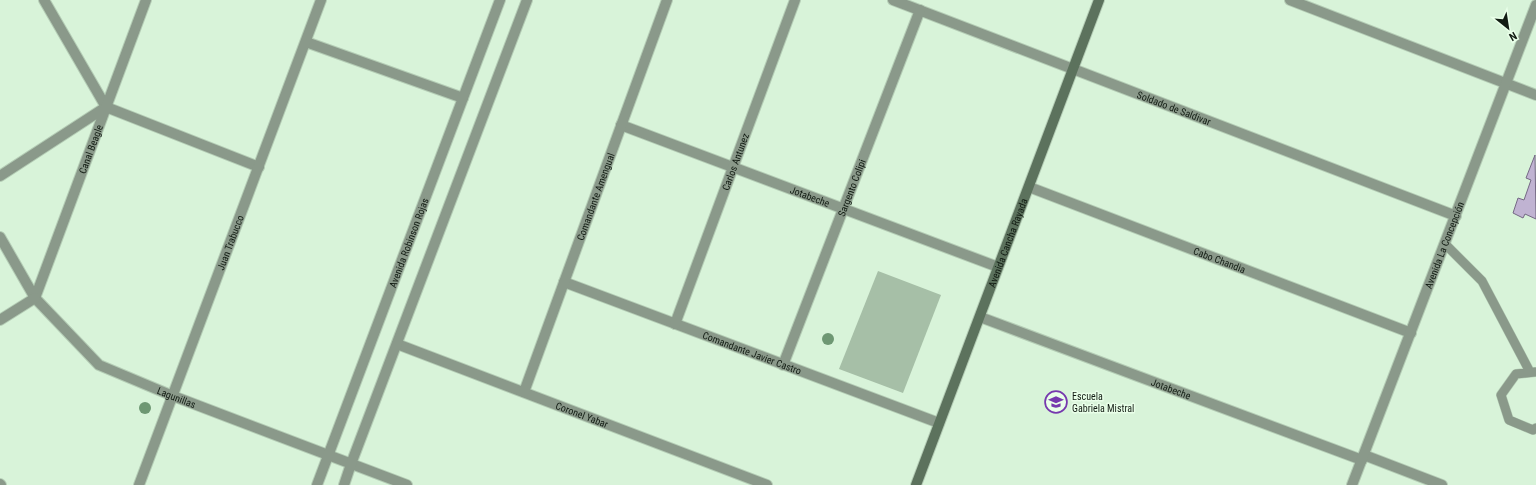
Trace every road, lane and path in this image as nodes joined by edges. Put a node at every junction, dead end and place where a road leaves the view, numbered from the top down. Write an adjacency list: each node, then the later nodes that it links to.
1 (44, 0): 18 (street)
2 (146, 0): 18 (street, Canal Beagle)
3 (321, 0): 13 (street, Juan Trabucco)
4 (500, 0): 17 (street, Avenida Robinson Rojas)
5 (527, 0): 35 (street)
6 (667, 0): 19 (street, Comandante Amengual)
7 (795, 0): 21 (street, Carlos Antunez)
8 (893, 0): 12 (street, Soldado de Saldivar)
9 (1099, 0): 14 (street, Avenida Cancha Rayada)
10 (1290, 0): 15 (street)
11 (1536, 5): 15 (street, Avenida La Concepción)
12 (920, 10): 14 (street, Soldado de Saldivar); 24 (street, Sargento Colipi)
13 (306, 42): 17 (street); 20 (street, Juan Trabucco)
14 (1074, 68): 23 (street, Avenida Cancha Rayada); 25 (street, Soldado de Saldivar)
15 (1506, 84): 16 (street); 25 (street, Avenida La Concepción)
16 (1536, 95)
17 (463, 98): 42 (street, Avenida Robinson Rojas)
18 (106, 107): 20 (street); 22 (street); 30 (street, Canal Beagle)
19 (621, 125): 21 (street, Jotabeche); 29 (street, Comandante Amengual)
20 (259, 167): 39 (street, Juan Trabucco)
21 (733, 168): 24 (street, Jotabeche); 33 (street, Carlos Antunez)
22 (0, 176)
23 (1029, 187): 28 (street, Avenida Cancha Rayada); 34 (street, Cabo Chandia)
24 (843, 209): 28 (street, Jotabeche); 36 (street, Sargento Colipi)
25 (1456, 216): 27 (street, Avenida La Concepción)
26 (0, 237): 30 (street, Lagunillas)
27 (1445, 244): 34 (street, Avenida La Concepción); 37 (lane)
28 (998, 267): 31 (street, Avenida Cancha Rayada)
29 (564, 282): 33 (street, Comandante Javier Castro); 38 (street, Comandante Amengual)
30 (35, 298): 32 (street); 39 (street, Lagunillas)
31 (980, 317): 40 (street, Avenida Cancha Rayada); 43 (street, Jotabeche)
32 (0, 320)
33 (675, 324): 36 (street, Comandante Javier Castro)
34 (1410, 333): 43 (street, Avenida La Concepción)
35 (397, 344): 38 (street, Coronel Yabar); 44 (street)
36 (783, 365): 40 (street, Comandante Javier Castro)
37 (1533, 372): 41 (lane)
38 (524, 392): 49 (street, Coronel Yabar)
39 (173, 396): 42 (street, Lagunillas); 45 (street, Juan Trabucco)
40 (939, 423): 50 (street, Avenida Cancha Rayada)
41 (1536, 428)
42 (328, 455): 44 (street, Lagunillas); 46 (street, Avenida Robinson Rojas)
43 (1363, 458): 51 (street, Avenida La Concepción); 52 (street, Jotabeche)
44 (351, 464): 47 (street); 48 (street, Lagunillas)
45 (139, 485)
46 (317, 485)
47 (344, 485)
48 (407, 485)
49 (767, 485)
50 (916, 485)
51 (1352, 485)
52 (1442, 485)

